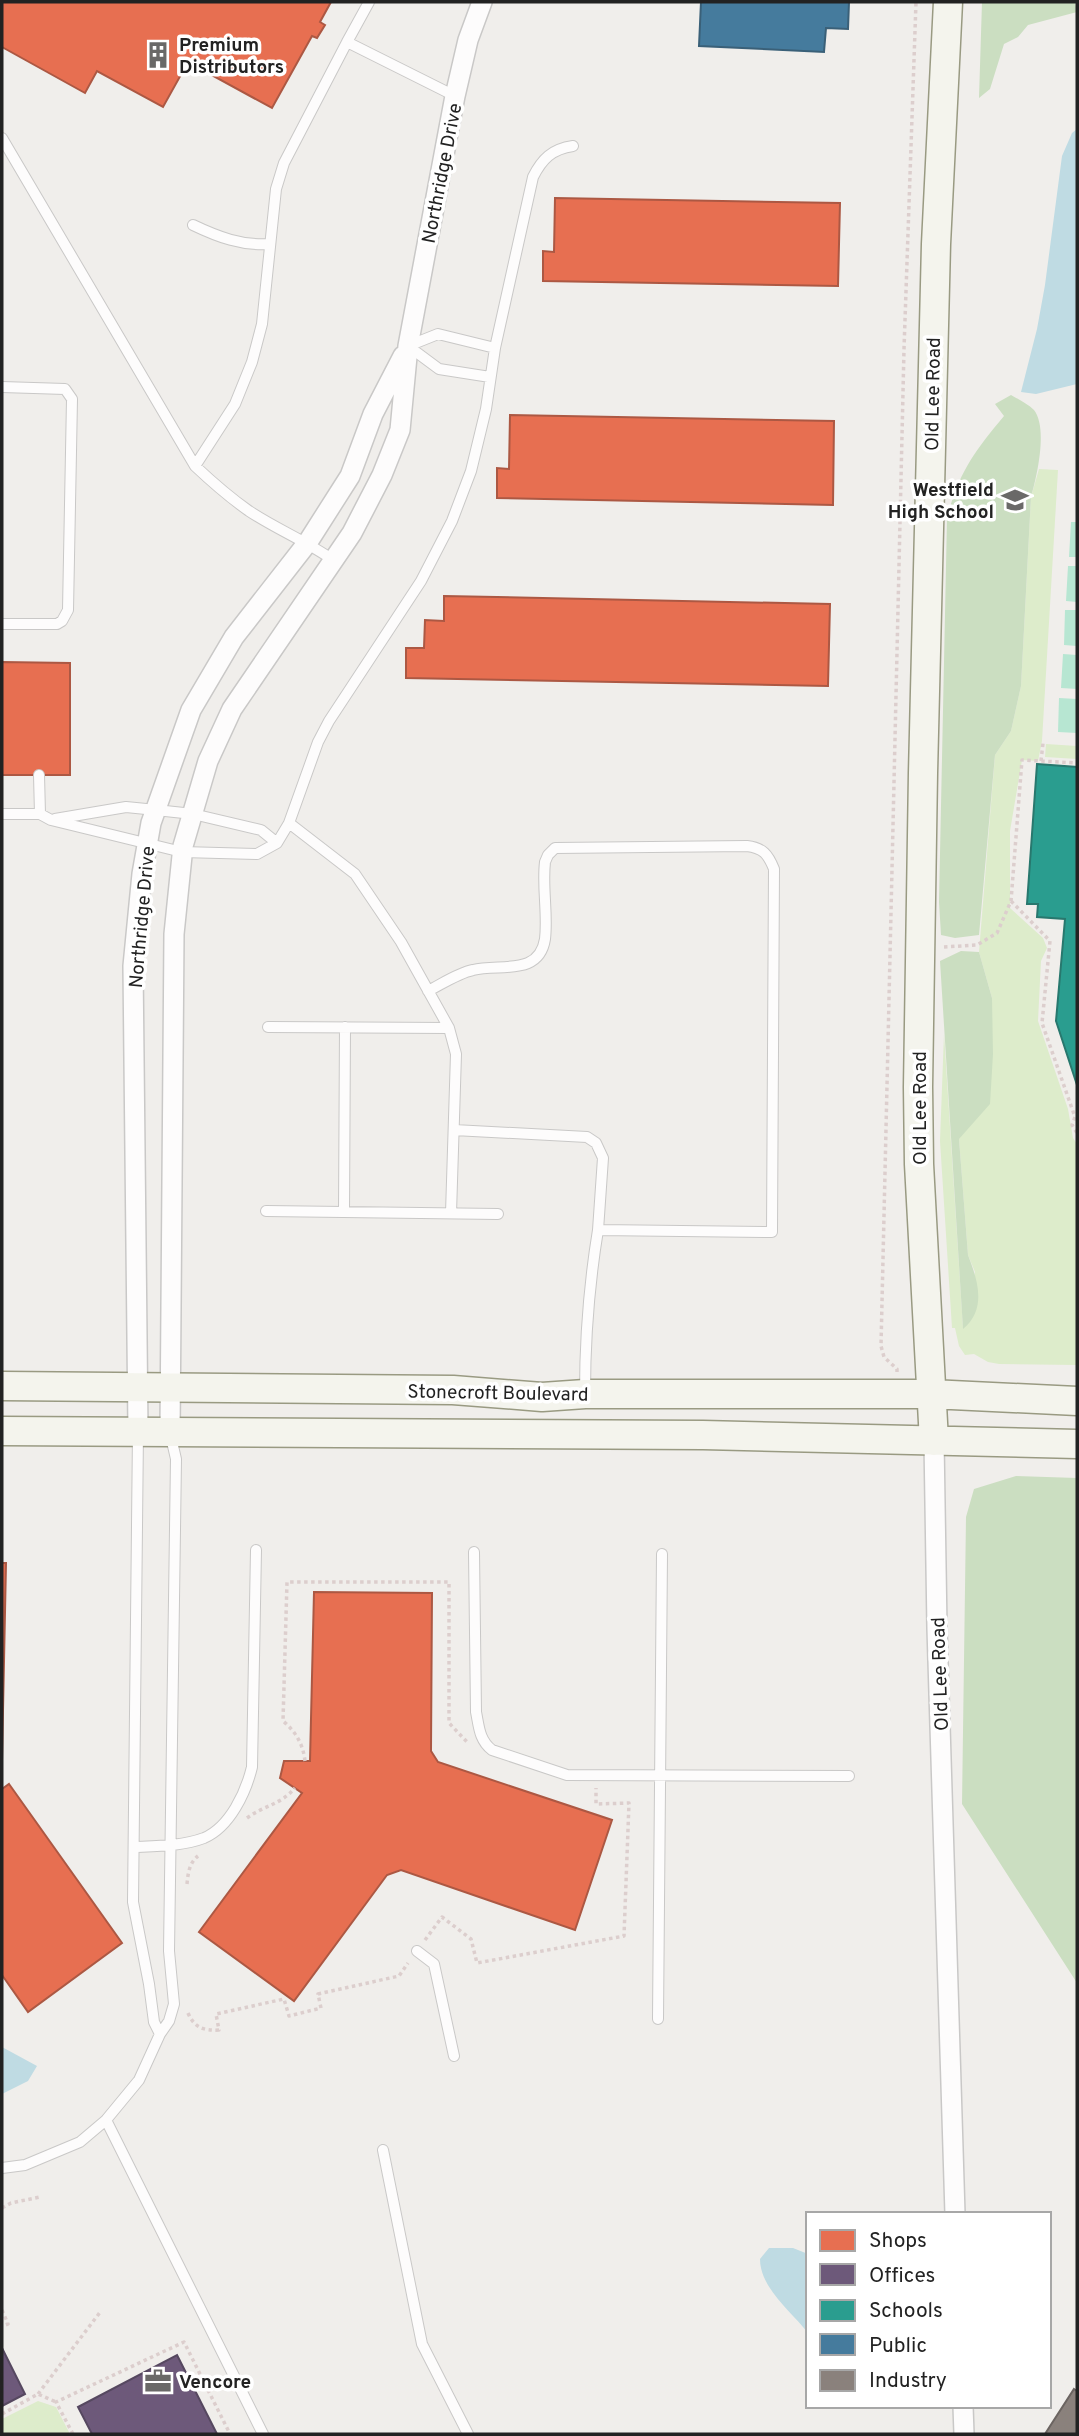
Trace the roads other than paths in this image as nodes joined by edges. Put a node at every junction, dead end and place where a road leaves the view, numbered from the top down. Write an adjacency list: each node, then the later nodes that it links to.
1 (369, 2): 4 (lane)
2 (482, 2): 5 (street, Northridge Drive)
3 (948, 2): 42 (main road, Old Lee Road)
4 (347, 42): 5 (lane); 9 (lane)
5 (455, 96): 10 (street, Northridge Drive)
6 (2, 138): 14 (lane)
7 (573, 146): 11 (lane)
8 (193, 225): 9 (lane)
9 (270, 244): 14 (lane)
10 (408, 346): 11 (lane); 12 (lane); 15 (street, Northridge Drive); 16 (street, Northridge Drive)
11 (495, 348): 12 (lane)
12 (490, 377): 24 (lane)
13 (2, 387): 17 (lane)
14 (195, 466): 15 (lane)
15 (308, 542): 16 (lane); 19 (street, Northridge Drive)
16 (333, 560): 22 (street, Northridge Drive)
17 (2, 624)
18 (39, 775): 21 (lane)
19 (156, 810): 22 (lane); 23 (lane); 26 (street, Northridge Drive)
20 (2, 814): 21 (lane)
21 (40, 814): 23 (lane)
22 (193, 814): 25 (lane); 27 (street, Northridge Drive)
23 (51, 820): 26 (lane)
24 (289, 823): 25 (lane); 28 (lane)
25 (277, 843): 27 (lane)
26 (147, 845): 27 (lane); 39 (street, Northridge Drive)
27 (182, 852): 40 (street, Northridge Drive)
28 (428, 991): 31 (lane); 37 (lane)
29 (268, 1027): 30 (lane)
30 (345, 1027): 31 (lane); 34 (lane)
31 (449, 1028): 32 (lane)
32 (454, 1130): 35 (lane); 37 (lane)
33 (266, 1211): 34 (lane)
34 (344, 1212): 35 (lane)
35 (451, 1213): 36 (lane)
36 (498, 1214)
37 (598, 1230): 41 (lane)
38 (2, 1386): 39 (main road, Stonecroft Boulevard)
39 (138, 1387): 40 (main road, Stonecroft Boulevard); 44 (street, Northridge Drive)
40 (169, 1387): 41 (main road, Stonecroft Boulevard); 46 (street, Northridge Drive)
41 (584, 1394): 42 (main road, Stonecroft Boulevard)
42 (931, 1394): 43 (main road, Stonecroft Boulevard); 47 (main road, Old Lee Road)
43 (1077, 1401)
44 (138, 1430): 45 (main road); 46 (main road); 55 (lane)
45 (2, 1431)
46 (170, 1431): 47 (main road); 54 (lane)
47 (934, 1441): 48 (main road); 63 (street, Old Lee Road)
48 (1077, 1444)
49 (256, 1550): 54 (lane)
50 (474, 1552): 52 (lane)
51 (662, 1554): 52 (lane)
52 (660, 1774): 53 (lane); 57 (lane)
53 (849, 1776)
54 (170, 1845): 55 (lane); 58 (lane)
55 (134, 1847): 58 (lane)
56 (417, 1951): 59 (lane)
57 (658, 2019)
58 (160, 2034): 60 (lane)
59 (454, 2056)
60 (106, 2120): 62 (lane); 65 (lane)
61 (383, 2150): 66 (lane)
62 (2, 2168)
63 (955, 2212)
64 (962, 2408): 67 (street)
65 (264, 2434)
66 (467, 2434)
67 (964, 2434)

